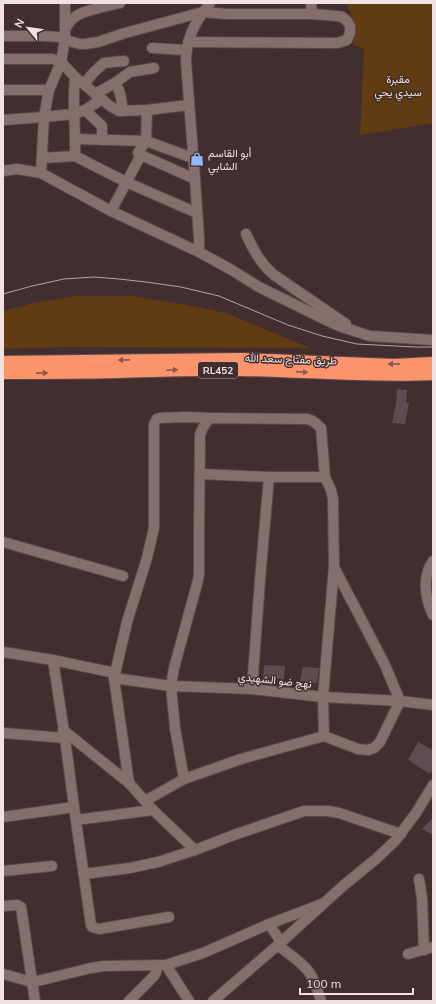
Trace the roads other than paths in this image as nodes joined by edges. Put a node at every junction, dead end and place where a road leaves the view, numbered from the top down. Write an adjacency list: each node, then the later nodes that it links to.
1 (64, 3): 7 (street)
2 (120, 3): 7 (street)
3 (210, 3): 5 (street)
4 (311, 3): 6 (street)
5 (202, 12): 6 (street); 7 (street); 9 (street)
6 (312, 14): 9 (street)
7 (65, 34): 8 (street); 13 (street)
8 (3, 36)
9 (187, 46): 10 (street); 21 (street)
10 (152, 48)
11 (3, 60): 13 (street)
12 (124, 61): 17 (street)
13 (61, 62): 15 (street); 19 (street)
14 (154, 68): 16 (street)
15 (75, 77): 17 (street); 25 (street)
16 (115, 83): 20 (street); 24 (street)
17 (84, 84): 20 (street)
18 (3, 90): 19 (street)
19 (49, 90): 26 (street)
20 (98, 97): 22 (street); 24 (street)
21 (189, 105): 23 (street); 34 (street)
22 (85, 110): 25 (street); 29 (street)
23 (147, 110): 24 (street); 30 (street)
24 (122, 111)
25 (74, 114): 26 (street); 28 (street)
26 (44, 117): 27 (street); 33 (street)
27 (3, 120)
28 (75, 139): 29 (street); 32 (street)
29 (102, 140): 30 (street)
30 (146, 141): 31 (street); 34 (street)
31 (141, 155): 37 (street); 38 (street)
32 (75, 156): 33 (street); 38 (street)
33 (42, 158): 36 (street)
34 (193, 158): 37 (street)
35 (3, 171): 36 (street)
36 (41, 173): 39 (street)
37 (195, 179): 40 (street)
38 (126, 182): 39 (street); 40 (street)
39 (110, 211): 42 (street)
40 (197, 213): 42 (street)
41 (246, 234): 43 (street)
42 (199, 252): 43 (street)
43 (359, 332): 44 (street)
44 (433, 340)
45 (3, 362): 46 (highway, طريق مفتاح سعد الله / RL452, one-way to 45)
46 (433, 363)
47 (3, 373): 48 (highway, طريق مفتاح سعد الله / RL452, one-way to 48)
48 (433, 374)
49 (210, 418): 50 (street); 52 (street); 60 (street)
50 (200, 474): 51 (street); 61 (street)
51 (269, 477): 52 (street); 62 (street)
52 (325, 477): 55 (street)
53 (3, 542): 56 (street)
54 (433, 561): 57 (street)
55 (334, 567): 63 (street); 64 (street)
56 (123, 576)
57 (433, 616)
58 (3, 652): 59 (street, نهج ضو الشهيدي)
59 (53, 660): 60 (street, نهج ضو الشهيدي); 67 (street)
60 (114, 676): 61 (street, نهج ضو الشهيدي); 70 (street)
61 (171, 686): 62 (street, نهج ضو الشهيدي); 69 (street)
62 (252, 689): 63 (street, نهج ضو الشهيدي)
63 (324, 697): 64 (street, نهج ضو الشهيدي); 68 (street)
64 (400, 701): 65 (street, نهج ضو الشهيدي); 68 (street)
65 (433, 705)
66 (3, 733): 67 (street)
67 (64, 734): 70 (street); 73 (street)
68 (324, 736): 69 (street)
69 (184, 779): 72 (street)
70 (128, 783): 72 (street)
71 (433, 785): 77 (street)
72 (145, 801): 74 (street)
73 (74, 807): 75 (street); 76 (street)
74 (153, 810): 76 (street); 78 (street)
75 (3, 817)
76 (76, 820): 81 (street)
77 (401, 834): 78 (street); 83 (street)
78 (195, 850): 81 (street)
79 (52, 866): 80 (street)
80 (3, 871)
81 (84, 874): 85 (street)
82 (419, 879): 88 (street)
83 (322, 904): 86 (street); 87 (street)
84 (3, 906): 92 (street)
85 (169, 917)
86 (269, 924): 87 (street); 90 (street)
87 (279, 944): 96 (street); 97 (street)
88 (429, 948): 89 (street)
89 (408, 954)
90 (161, 965): 92 (street); 94 (street); 95 (street)
91 (3, 974): 92 (street)
92 (32, 982): 93 (street)
93 (35, 1001)
94 (129, 1001)
95 (189, 1001)
96 (213, 1001)
97 (321, 1001)

